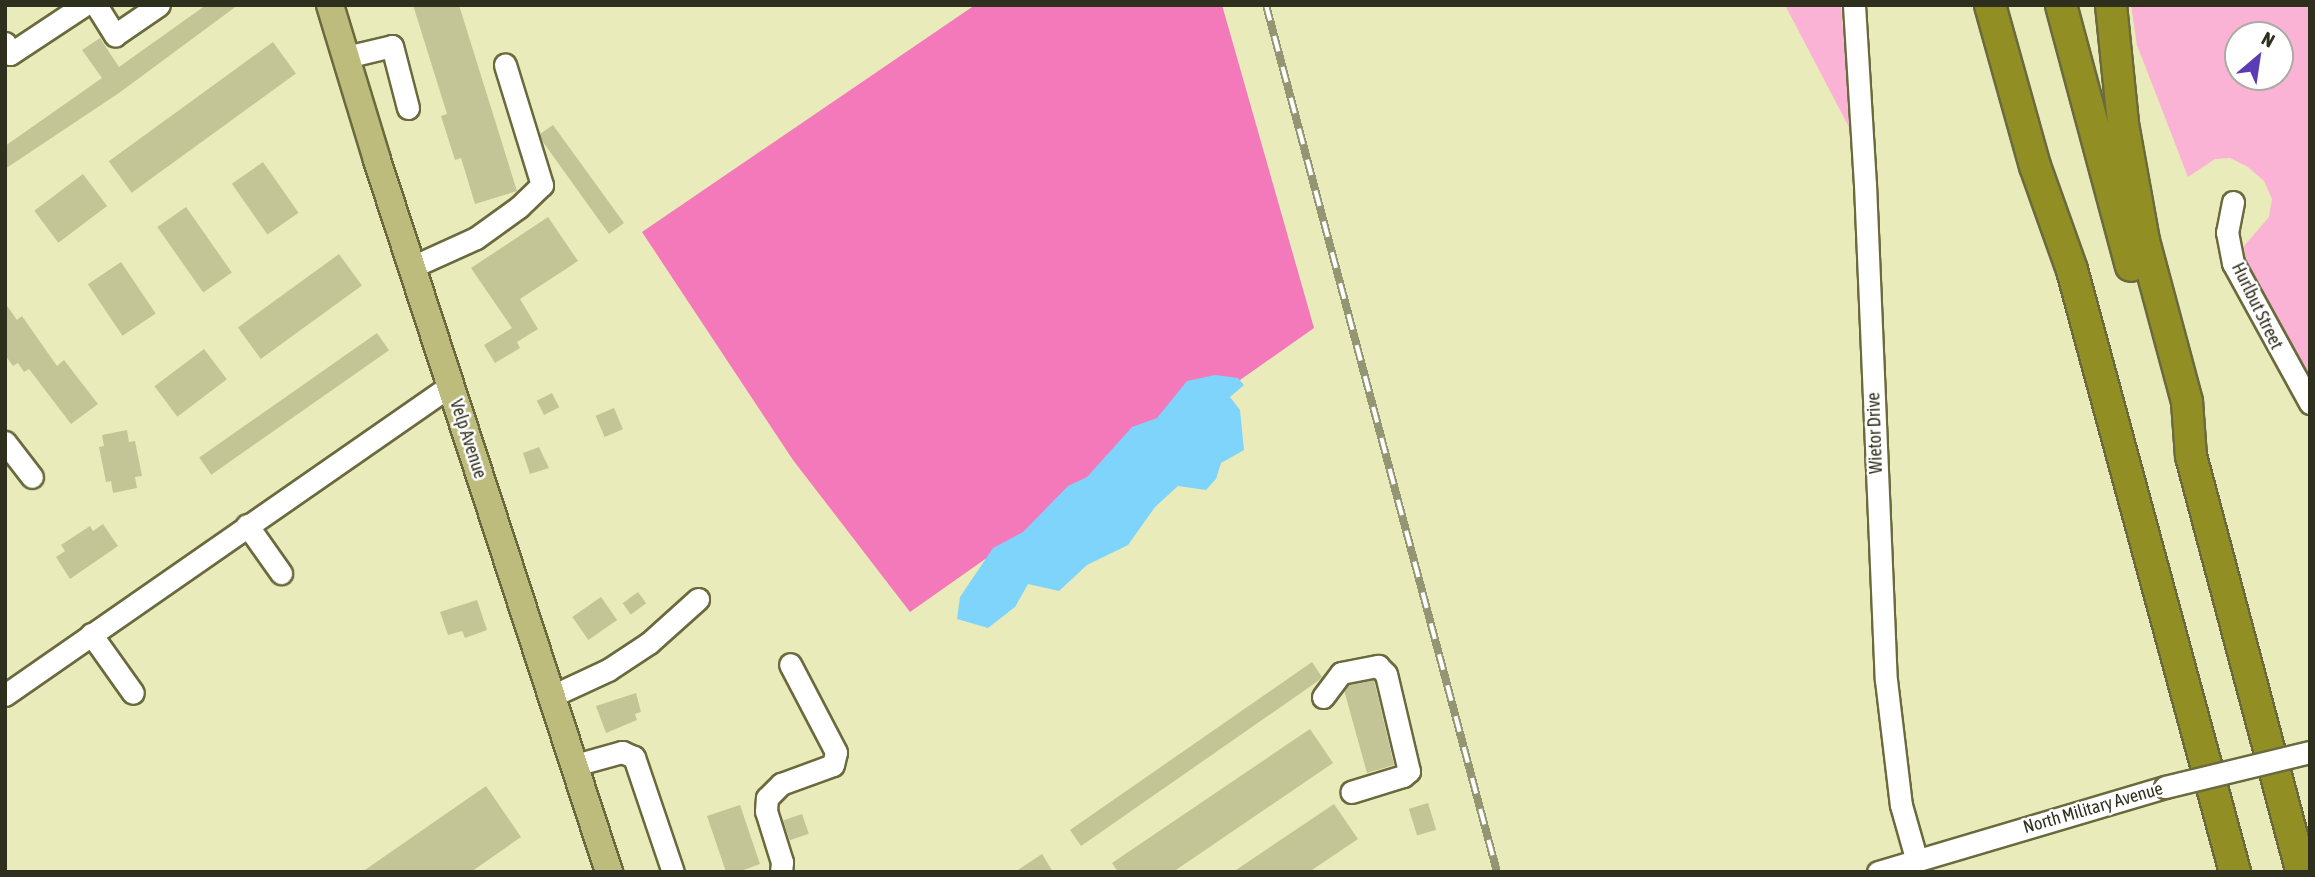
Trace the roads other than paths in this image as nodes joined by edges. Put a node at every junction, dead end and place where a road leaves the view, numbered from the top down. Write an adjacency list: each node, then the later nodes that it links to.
1 (84, 5): 10 (street)
2 (96, 5): 3 (street)
3 (159, 5)
4 (330, 5): 11 (main road, Velp Avenue)
5 (1854, 5): 34 (street, Wietor Drive)
6 (1990, 5): 16 (highway)
7 (2011, 5): 16 (highway)
8 (2061, 5): 20 (highway)
9 (2111, 5): 20 (highway)
10 (5, 43)
11 (346, 57): 13 (street); 15 (main road, Velp Avenue)
12 (505, 65): 15 (street)
13 (408, 108)
14 (2233, 202): 18 (street, Hurlbut Street)
15 (412, 267): 17 (main road, Velp Avenue)
16 (2072, 270): 39 (highway)
17 (451, 385): 22 (street); 29 (main road, Velp Avenue)
18 (2310, 403)
19 (5, 442): 21 (street)
20 (2191, 456): 40 (highway)
21 (32, 477)
22 (247, 525): 23 (street); 25 (street)
23 (281, 573)
24 (698, 599): 29 (street)
25 (91, 634): 27 (street); 28 (street)
26 (790, 664): 37 (street)
27 (133, 692)
28 (5, 695)
29 (552, 696): 32 (main road, Velp Avenue)
30 (1323, 697): 33 (street)
31 (2310, 752): 34 (street, North Military Avenue, bridge)
32 (575, 765): 35 (main road, Velp Avenue); 36 (street)
33 (1352, 792)
34 (1916, 858): 38 (street, North Military Avenue)
35 (610, 872)
36 (673, 872)
37 (780, 872)
38 (1878, 872)
39 (2235, 872)
40 (2302, 872)

